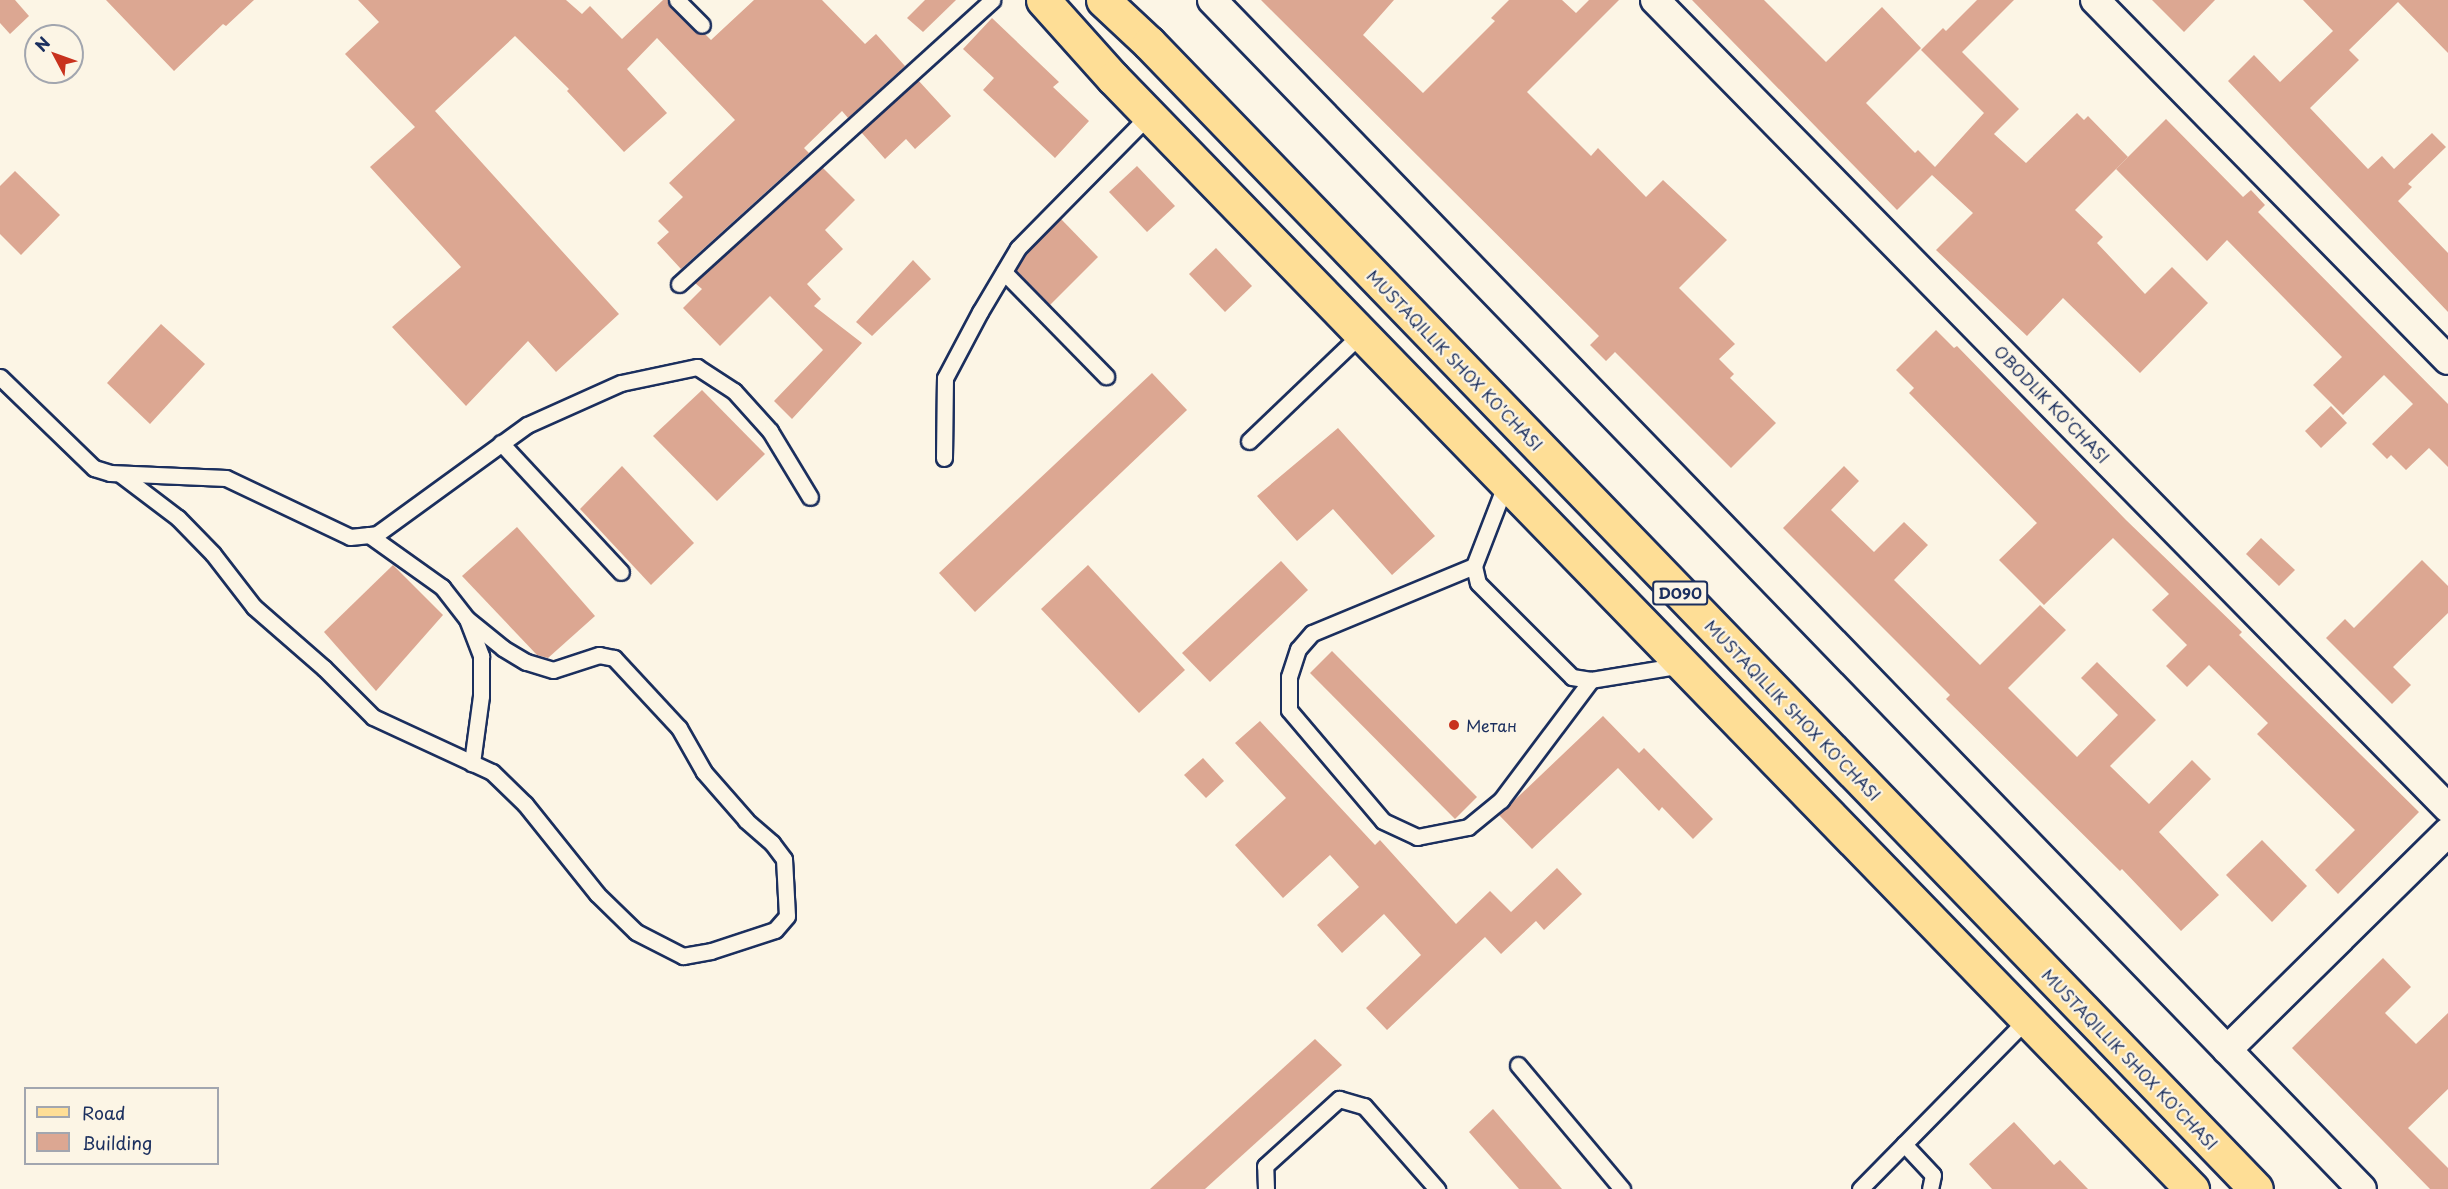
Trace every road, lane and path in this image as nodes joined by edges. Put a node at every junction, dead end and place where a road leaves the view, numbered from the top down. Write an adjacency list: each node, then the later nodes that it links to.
1 (677, 0): 8 (lane)
2 (992, 0): 11 (lane)
3 (1042, 0): 9 (main road, D090)
4 (1103, 0): 41 (main road, MUSTAQILLIK SHOX KO'CHASI / D090)
5 (1212, 0): 32 (street)
6 (1655, 0): 29 (street, OBODLIK KO'CHASI)
7 (2095, 0): 13 (street)
8 (702, 25)
9 (1149, 115): 10 (lane); 12 (main road, D090)
10 (1004, 272): 14 (lane); 18 (lane)
11 (679, 284)
12 (1362, 334): 16 (lane); 20 (main road, D090)
13 (2448, 360)
14 (1106, 376)
15 (0, 377): 19 (lane)
16 (1249, 441)
17 (501, 443): 21 (lane); 22 (lane); 24 (lane)
18 (944, 458)
19 (120, 474): 22 (lane); 28 (lane)
20 (1506, 483): 23 (lane); 26 (main road, D090)
21 (810, 496)
22 (369, 535): 25 (lane)
23 (1474, 566): 27 (lane); 27 (lane)
24 (621, 572)
25 (467, 619): 28 (lane); 28 (lane)
26 (1683, 665): 27 (lane); 31 (main road, D090)
27 (1591, 680)
28 (471, 763)
29 (2448, 808)
30 (2448, 832): 32 (street)
31 (2027, 1020): 34 (lane); 40 (main road, D090)
32 (2227, 1050): 42 (street)
33 (1518, 1065): 37 (lane)
34 (1904, 1144): 38 (lane); 39 (lane)
35 (1266, 1189): 36 (lane)
36 (1437, 1189)
37 (1622, 1189)
38 (1860, 1189)
39 (1930, 1189)
40 (2192, 1189)
41 (2256, 1189)
42 (2362, 1189)

